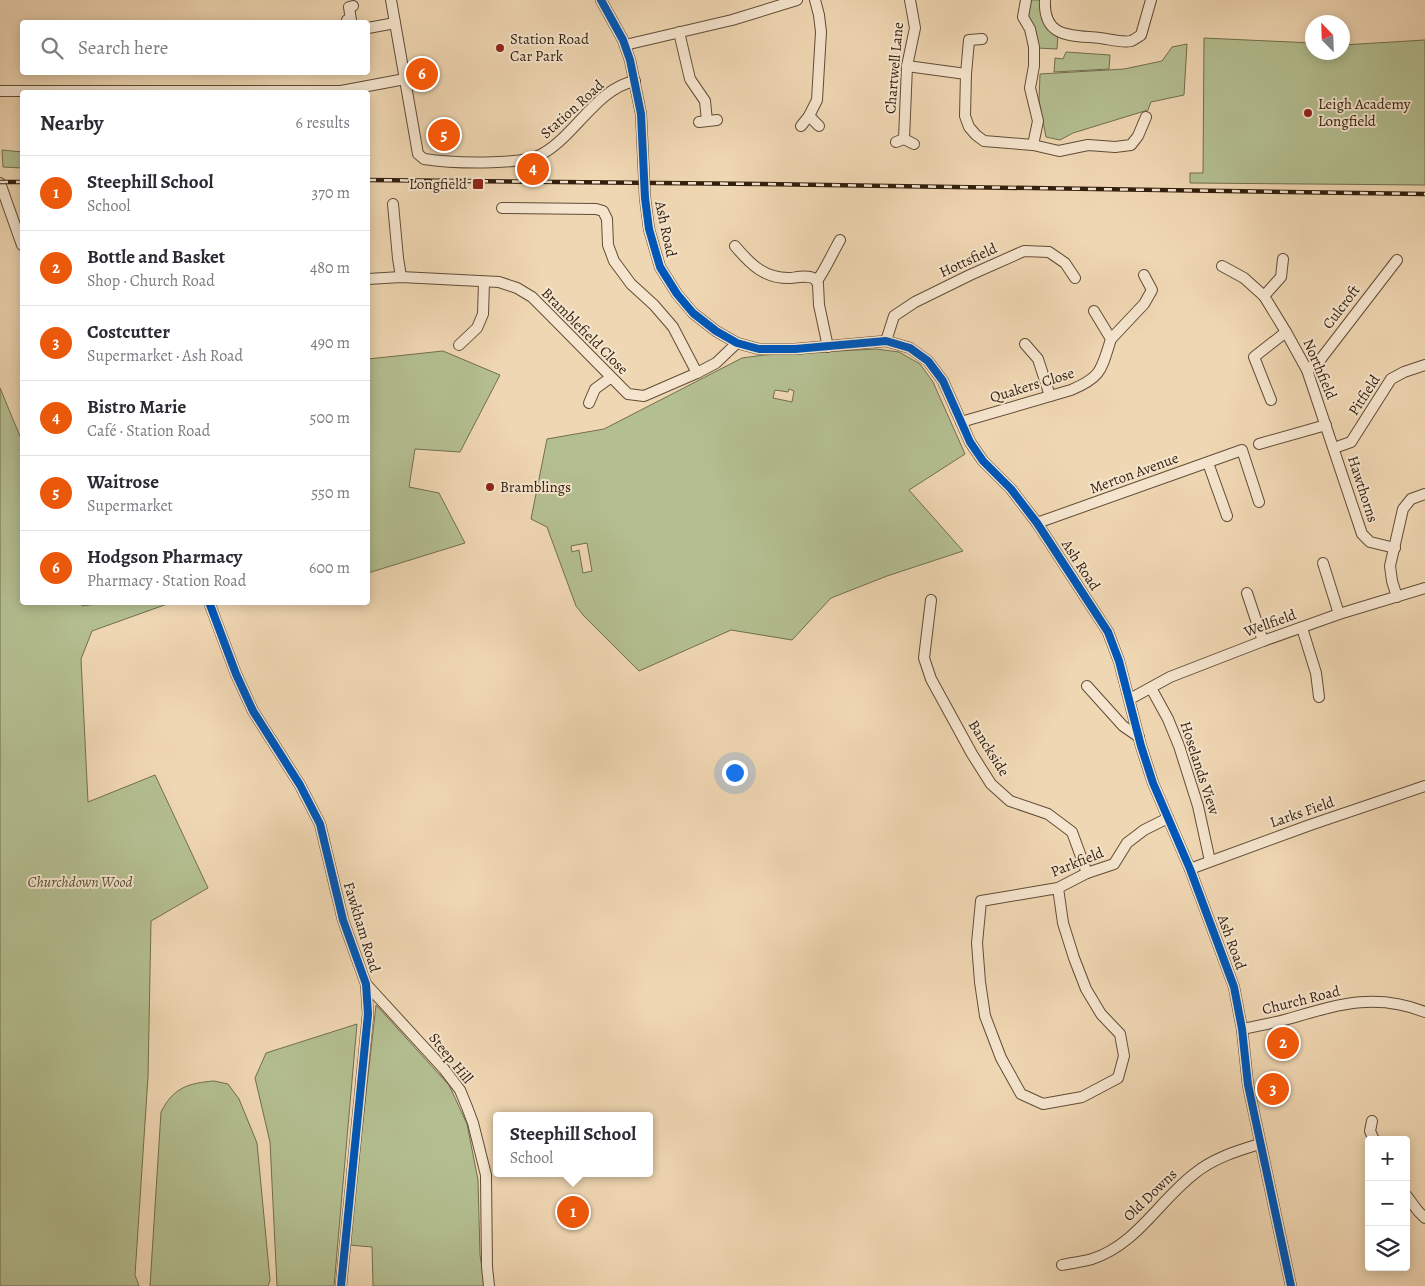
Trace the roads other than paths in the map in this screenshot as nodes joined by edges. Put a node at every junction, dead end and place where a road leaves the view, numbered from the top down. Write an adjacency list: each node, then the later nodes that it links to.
1 (391, 0): 11 (street, Station Road)
2 (601, 0): 15 (street, Ash Road)
3 (797, 0): 13 (street)
4 (815, 0): 23 (street)
5 (910, 0): 16 (street, Chartwell Lane)
6 (1026, 0): 29 (street)
7 (1045, 0): 8 (street)
8 (1151, 0)
9 (353, 6): 10 (street)
10 (351, 20)
11 (395, 23): 12 (street); 18 (street, Station Road)
12 (370, 28)
13 (679, 32): 15 (street); 25 (street)
14 (982, 39): 17 (street)
15 (625, 45): 19 (street, Ash Road)
16 (907, 66): 17 (street); 28 (street, Chartwell Lane)
17 (966, 74): 29 (street)
18 (405, 79): 19 (street, Station Road); 20 (street)
19 (635, 81): 50 (street, Ash Road)
20 (346, 90)
21 (0, 91): 22 (street)
22 (20, 91)
23 (810, 116): 26 (street); 27 (street)
24 (1146, 117): 29 (street)
25 (708, 121)
26 (801, 126)
27 (819, 126)
28 (914, 144)
29 (1033, 144)
30 (0, 183): 33 (street)
31 (393, 204): 40 (street)
32 (502, 208): 56 (street)
33 (20, 239)
34 (840, 240): 43 (street)
35 (750, 246): 43 (street)
36 (1283, 260): 45 (street)
37 (1397, 260): 55 (street, Culcroft)
38 (1222, 266): 45 (street, Northfield)
39 (1144, 275): 48 (street)
40 (401, 277): 41 (street, Bramblefield Close); 44 (street, Bramblefield Close)
41 (370, 278)
42 (1075, 278): 49 (street, Hottsfield)
43 (817, 281): 53 (street)
44 (484, 282): 52 (street); 57 (street, Bramblefield Close)
45 (1264, 296): 47 (street, Northfield)
46 (1094, 311): 48 (street)
47 (1286, 332): 55 (street, Northfield); 59 (street, Northfield)
48 (1111, 339): 58 (street, Quakers Close)
49 (886, 341): 53 (street, Ash Road); 61 (street, Ash Road)
50 (737, 343): 53 (street, Ash Road); 56 (street, Bramblefield Close)
51 (1024, 344): 58 (street)
52 (459, 345)
53 (828, 347)
54 (1425, 365): 64 (street, Pitfield)
55 (1307, 370): 62 (street, Northfield)
56 (698, 373): 57 (street, Bramblefield Close)
57 (610, 378): 60 (street)
58 (1050, 396): 61 (street, Quakers Close)
59 (1271, 400)
60 (589, 402)
61 (961, 422): 69 (street, Ash Road)
62 (1326, 425): 63 (street); 64 (street, Northfield)
63 (1259, 444)
64 (1334, 448): 70 (street, Hawthorns)
65 (1208, 463): 67 (street, Merton Avenue); 68 (street); 69 (street, Merton Avenue)
66 (1425, 494): 70 (street)
67 (1259, 502)
68 (1227, 516)
69 (1037, 523): 83 (street, Ash Road)
70 (1395, 548): 74 (street)
71 (1323, 563): 77 (street)
72 (1425, 588): 74 (street, Wellfield)
73 (1247, 593): 79 (street)
74 (1397, 597): 77 (street, Wellfield)
75 (931, 600): 89 (street, Banckside)
76 (210, 605): 91 (street, Fawkham Road)
77 (1340, 614): 78 (street, Wellfield)
78 (1302, 628): 79 (street, Wellfield); 82 (street)
79 (1264, 641): 81 (street, Wellfield)
80 (1087, 686): 84 (street)
81 (1151, 688): 83 (street, Wellfield); 87 (street, Hoselands View)
82 (1319, 697)
83 (1130, 700): 84 (street, Ash Road)
84 (1139, 737): 86 (street, Ash Road)
85 (1425, 786): 87 (street, Larks Field)
86 (1168, 818): 88 (street, Ash Road); 89 (street, Parkfield)
87 (1210, 861): 88 (street, Larks Field)
88 (1190, 869): 93 (street, Ash Road)
89 (1087, 873): 90 (street, Parkfield)
90 (1058, 888): 90 (street, Parkfield)
91 (366, 984): 100 (street, Fawkham Road); 101 (street, Steep Hill)
92 (1425, 1012): 93 (street, Church Road)
93 (1242, 1029): 96 (street, Ash Road)
94 (1372, 1121): 95 (street)
95 (1372, 1136)
96 (1260, 1144): 99 (street, Old Downs); 102 (street, Ash Road)
97 (1410, 1201): 98 (street)
98 (1425, 1218)
99 (1062, 1265)
100 (341, 1286)
101 (489, 1286)
102 (1291, 1286)

